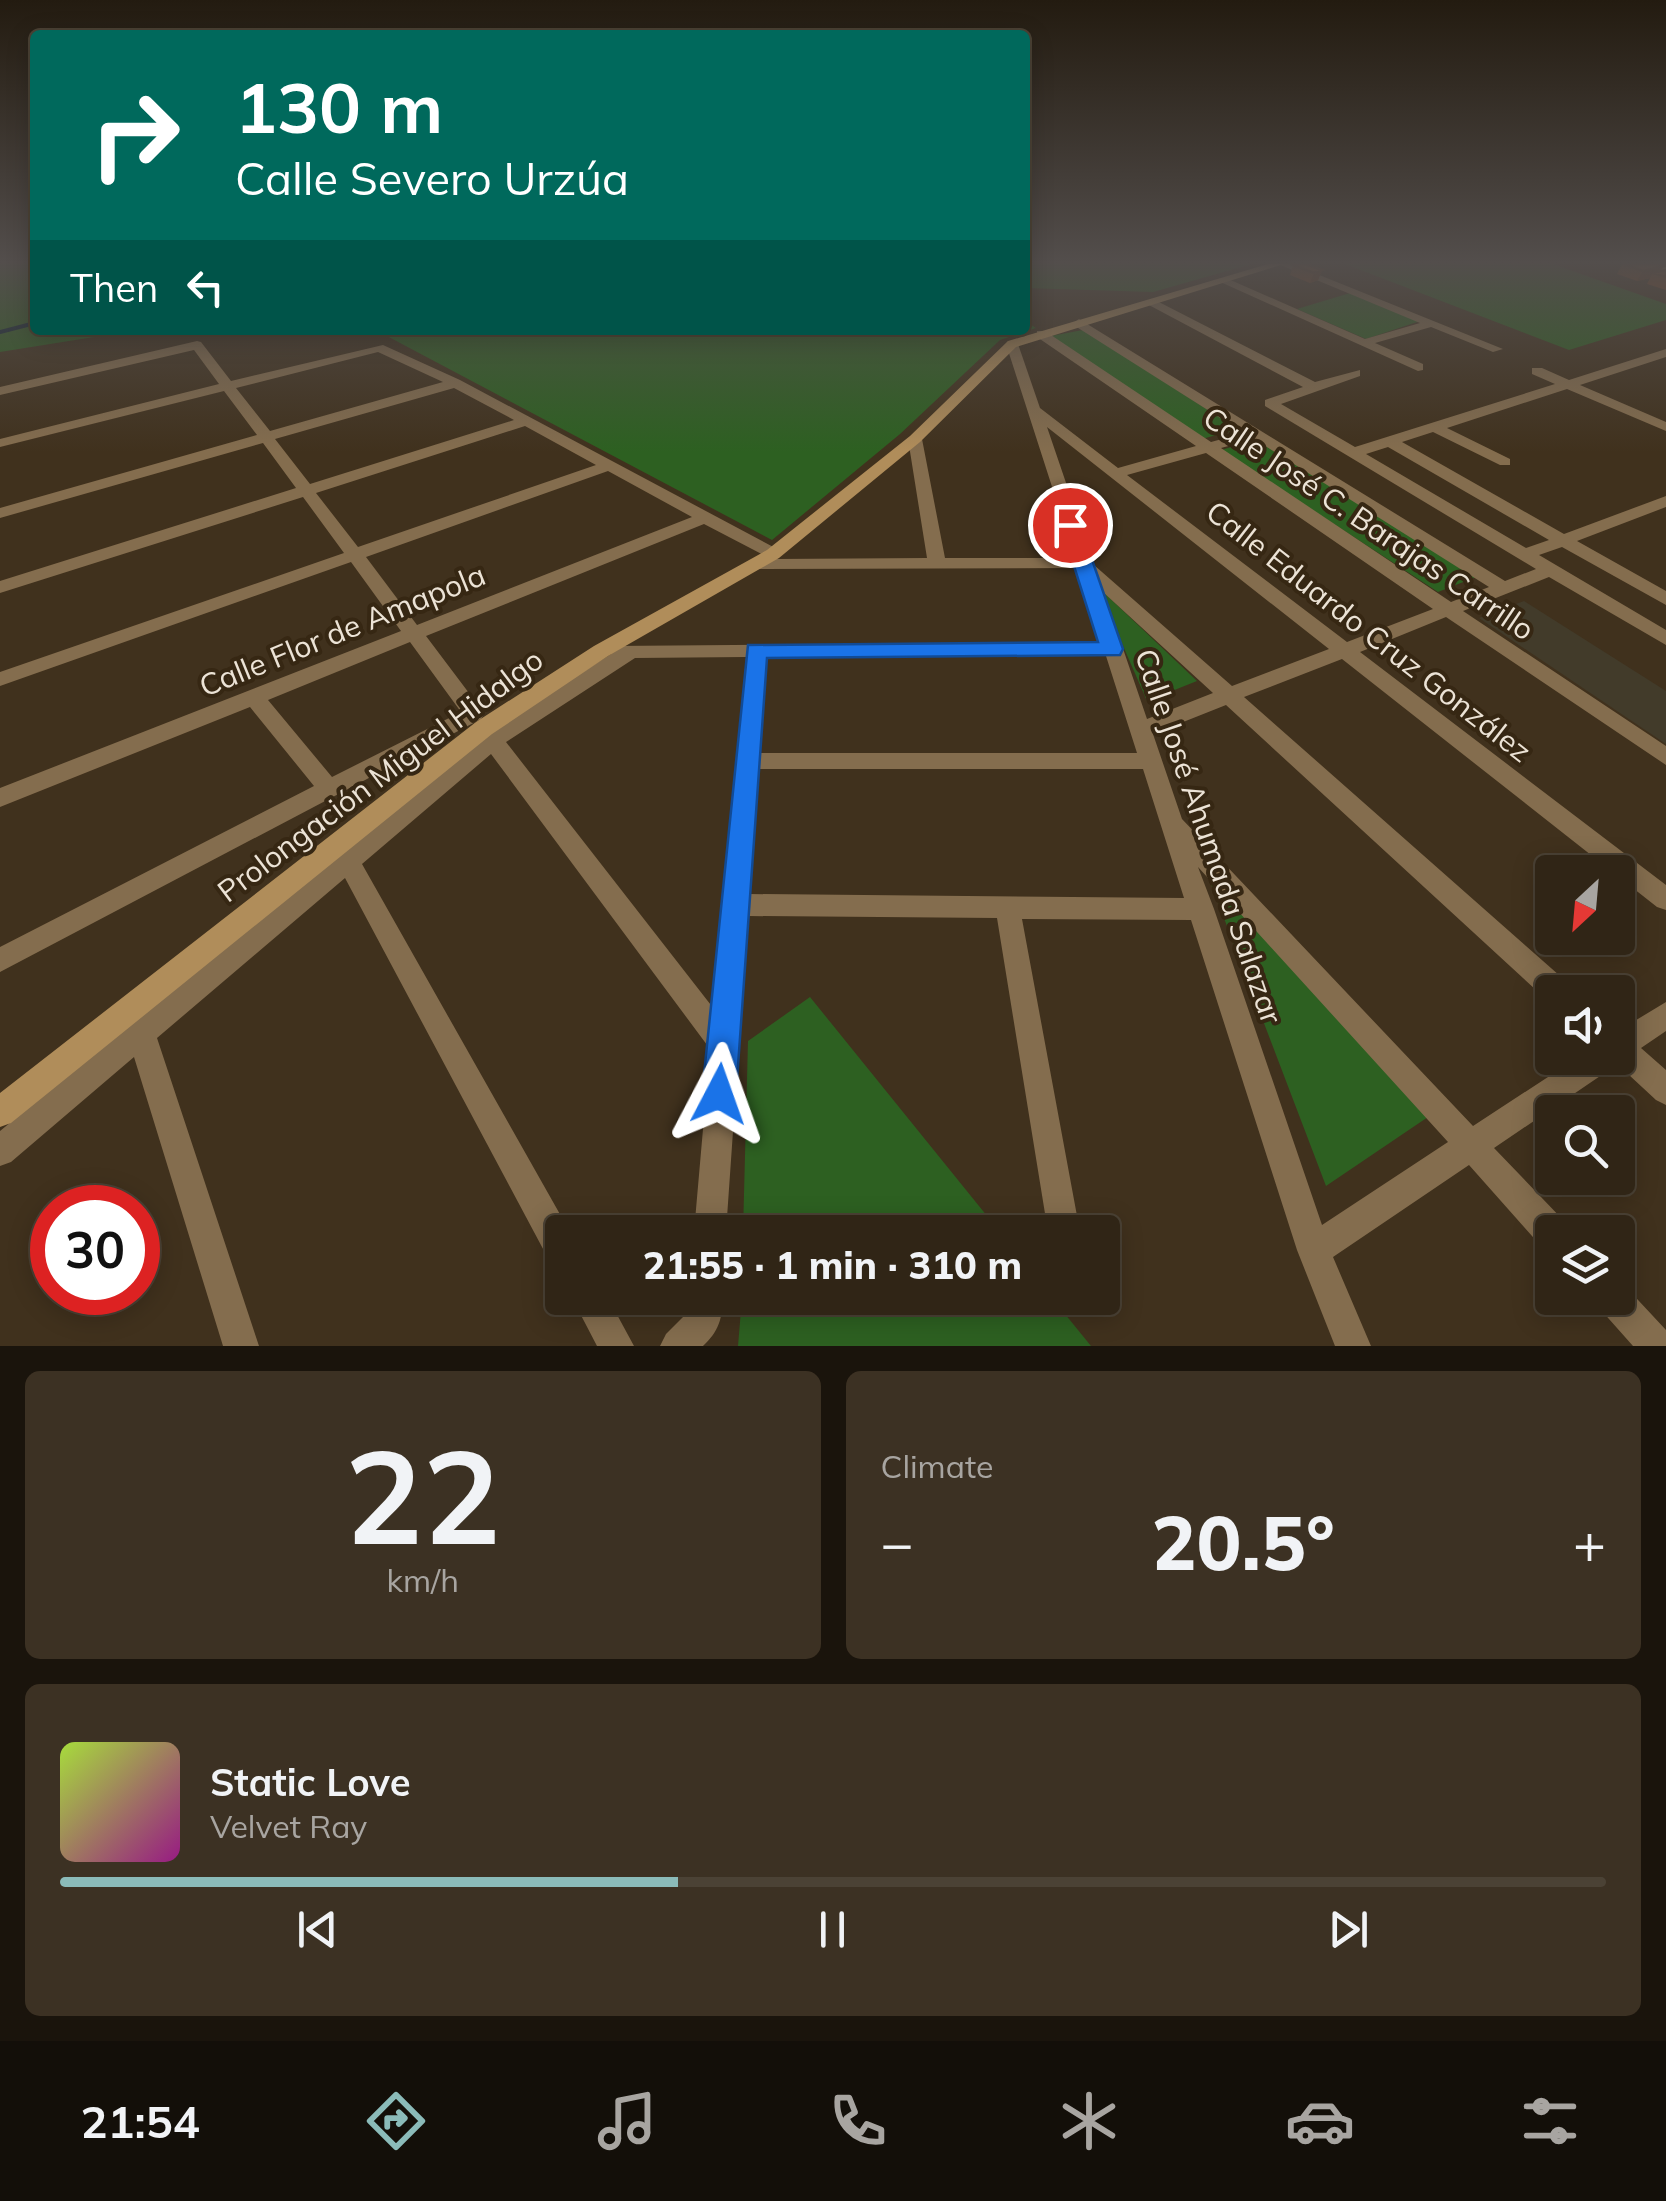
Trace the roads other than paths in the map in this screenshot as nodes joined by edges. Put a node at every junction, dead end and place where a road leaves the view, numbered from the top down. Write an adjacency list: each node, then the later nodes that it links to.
1 (1066, 327): 7 (main road, Prolongación Miguel Hidalgo)
2 (1086, 327): 27 (street)
3 (1199, 327): 18 (street)
4 (1332, 327): 8 (street)
5 (1421, 327): 8 (street)
6 (1438, 327): 10 (street)
7 (1041, 334): 9 (main road, Prolongación Miguel Hidalgo); 31 (street, Calle José C. Barajas Carrillo)
8 (1368, 342): 12 (street)
9 (1012, 344): 21 (street, Calle José Ahumada Salazar); 28 (main road, Prolongación Miguel Hidalgo)
10 (1497, 349)
11 (1666, 352): 16 (street)
12 (1418, 366)
13 (1538, 371): 16 (street)
14 (1355, 373): 18 (street)
15 (448, 380): 17 (street); 23 (street); 26 (street)
16 (1566, 383): 22 (street); 24 (street)
17 (227, 385): 19 (street); 26 (street); 30 (street)
18 (1314, 387): 32 (street)
19 (0, 392)
20 (1666, 408): 22 (street)
21 (1035, 410): 34 (street, Calle Eduardo Cruz González); 46 (street, Calle José Ahumada Salazar)
22 (1642, 416): 25 (street)
23 (524, 422): 33 (street); 36 (street)
24 (1434, 426): 29 (street); 35 (street)
25 (1666, 427)
26 (262, 433): 36 (street); 37 (street); 39 (street)
27 (1256, 434): 31 (street); 49 (street)
28 (915, 439): 44 (main road, Prolongación Miguel Hidalgo); 45 (street)
29 (1389, 441): 32 (street); 35 (street)
30 (0, 444)
31 (1208, 446): 34 (street); 51 (street, Calle José C. Barajas Carrillo)
32 (1353, 452): 42 (street)
33 (608, 466): 40 (street); 43 (street)
34 (1116, 473): 57 (street, Calle Eduardo Cruz González)
35 (1459, 479): 41 (street)
36 (306, 490): 43 (street); 48 (street)
37 (0, 500)
38 (1666, 500): 41 (street)
39 (0, 513)
40 (706, 517): 44 (street); 52 (street, Calle Flor de Amapola)
41 (1565, 539): 42 (street); 50 (street)
42 (1524, 554): 47 (street)
43 (354, 555): 52 (street); 59 (street)
44 (766, 559): 45 (street); 58 (main road, Prolongación Miguel Hidalgo)
45 (936, 564): 46 (street)
46 (1082, 564): 54 (street, Calle José Ahumada Salazar); 60 (street)
47 (1550, 570): 49 (street); 53 (street)
48 (0, 586)
49 (1503, 588): 51 (street)
50 (1666, 599)
51 (1448, 610): 57 (street); 64 (street, Calle José C. Barajas Carrillo)
52 (414, 634): 61 (street, Calle Flor de Amapola); 62 (street)
53 (1666, 639)
54 (1112, 649): 56 (street); 63 (street, Calle José Ahumada Salazar)
55 (631, 650): 56 (street); 58 (street); 62 (street)
56 (756, 650): 65 (street)
57 (1344, 650): 60 (street); 71 (street, Calle Eduardo Cruz González)
58 (602, 651): 62 (main road, Prolongación Miguel Hidalgo)
59 (0, 679)
60 (1228, 696): 63 (street); 76 (street)
61 (254, 697): 67 (street); 68 (street, Calle Flor de Amapola)
62 (483, 728): 67 (street); 70 (main road, Prolongación Miguel Hidalgo); 80 (street)
63 (1140, 730): 66 (street, Calle José Ahumada Salazar)
64 (1666, 757)
65 (746, 761): 66 (street); 72 (street)
66 (1150, 761): 69 (street, Calle José Ahumada Salazar)
67 (329, 790): 75 (street)
68 (0, 798)
69 (1169, 818): 74 (street, Calle José Ahumada Salazar); 85 (street)
70 (344, 852): 78 (main road, Prolongación Miguel Hidalgo); 90 (street)
71 (1666, 899)
72 (735, 905): 73 (street); 80 (street)
73 (1008, 909): 74 (street); 88 (street)
74 (1201, 910): 91 (street, Calle José Ahumada Salazar)
75 (0, 960)
76 (1539, 975)
77 (1666, 1015): 79 (street)
78 (138, 1020): 84 (main road, Prolongación Miguel Hidalgo); 86 (street); 96 (street)
79 (1635, 1036)
80 (722, 1042): 87 (street)
81 (1635, 1062): 83 (street)
82 (1577, 1075): 85 (street)
83 (1666, 1090)
84 (0, 1112)
85 (1472, 1145): 89 (street); 91 (street)
86 (0, 1151)
87 (711, 1215)
88 (1061, 1215)
89 (1536, 1215)
90 (545, 1219)
91 (1314, 1250): 95 (street, Calle José Ahumada Salazar)
92 (599, 1315): 97 (street)
93 (705, 1315): 98 (street)
94 (1628, 1315): 99 (street)
95 (1353, 1343)
96 (241, 1346)
97 (616, 1346)
98 (678, 1346)
99 (1658, 1346)

